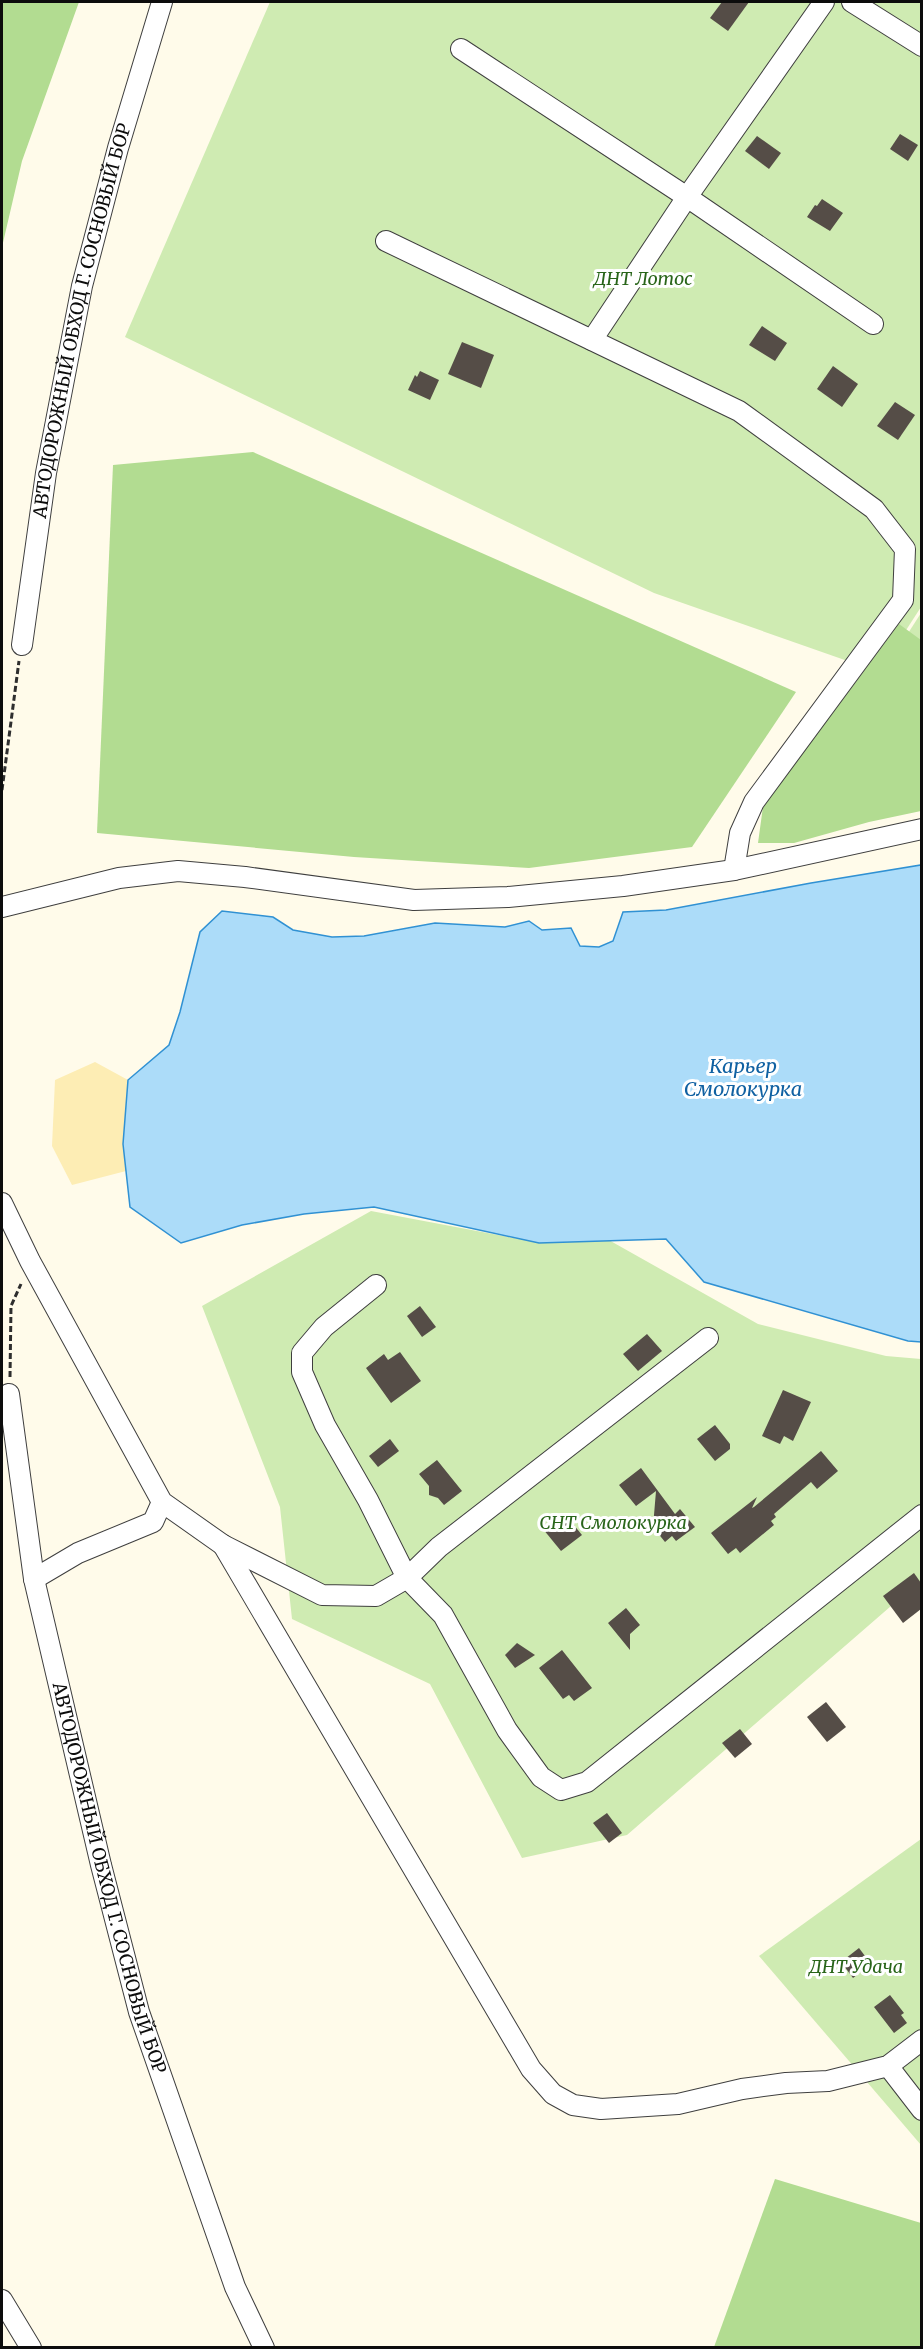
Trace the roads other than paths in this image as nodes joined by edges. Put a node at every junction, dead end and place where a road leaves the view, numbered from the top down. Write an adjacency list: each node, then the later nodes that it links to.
1 (162, 2): 10 (street, АВТОДОРОЖНЫЙ ОБХОД Г. СОСНОВЫЙ БОР)
2 (824, 2): 6 (street)
3 (852, 2): 4 (street)
4 (921, 46)
5 (461, 49): 6 (street)
6 (687, 197): 8 (street); 9 (street)
7 (386, 241): 9 (street)
8 (873, 324)
9 (592, 340): 12 (street)
10 (22, 645)
11 (921, 829): 12 (street)
12 (734, 870): 13 (street)
13 (2, 907)
14 (2, 1203): 18 (street)
15 (376, 1286): 21 (street)
16 (708, 1338): 21 (street)
17 (9, 1394): 22 (street, АВТОДОРОЖНЫЙ ОБХОД Г. СОСНОВЫЙ БОР)
18 (162, 1502): 20 (street); 22 (street)
19 (921, 1515): 21 (street)
20 (223, 1545): 21 (street); 24 (street)
21 (407, 1578)
22 (34, 1579): 28 (street, АВТОДОРОЖНЫЙ ОБХОД Г. СОСНОВЫЙ БОР)
23 (921, 2040): 24 (street)
24 (888, 2066): 25 (street)
25 (921, 2110)
26 (2, 2300): 27 (street)
27 (31, 2348)
28 (264, 2348)

